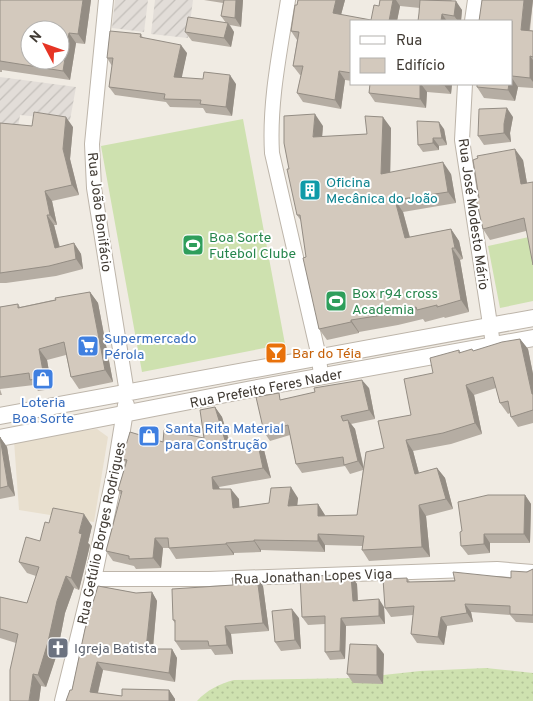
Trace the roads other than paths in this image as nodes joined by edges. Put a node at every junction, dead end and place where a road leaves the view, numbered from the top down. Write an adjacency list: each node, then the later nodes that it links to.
1 (106, 0): 12 (street, Rua João Bonifácio)
2 (288, 0): 10 (street)
3 (475, 0): 4 (street)
4 (472, 20)
5 (465, 85): 7 (street, Rua José Modesto Mário)
6 (533, 318): 7 (street, Rua Prefeito Feres Nader)
7 (490, 325): 9 (street, Rua José Modesto Mário); 10 (street, Rua Prefeito Feres Nader)
8 (533, 338): 9 (street, Rua Prefeito Feres Nader)
9 (493, 344): 11 (street, Rua Prefeito Feres Nader)
10 (318, 357): 11 (street); 12 (street, Rua Prefeito Feres Nader)
11 (321, 377): 13 (street, Rua Prefeito Feres Nader)
12 (127, 393): 13 (street, Rua Getúlio Borges Rodrigues); 14 (street, Rua Prefeito Feres Nader)
13 (125, 415): 15 (street, Rua Prefeito Feres Nader); 17 (street, Rua Getúlio Borges Rodrigues)
14 (0, 416)
15 (0, 438)
16 (533, 572): 17 (street, Rua Jonathan Lopes Viga)
17 (93, 579): 18 (street, Rua Getúlio Borges Rodrigues)
18 (63, 701)

